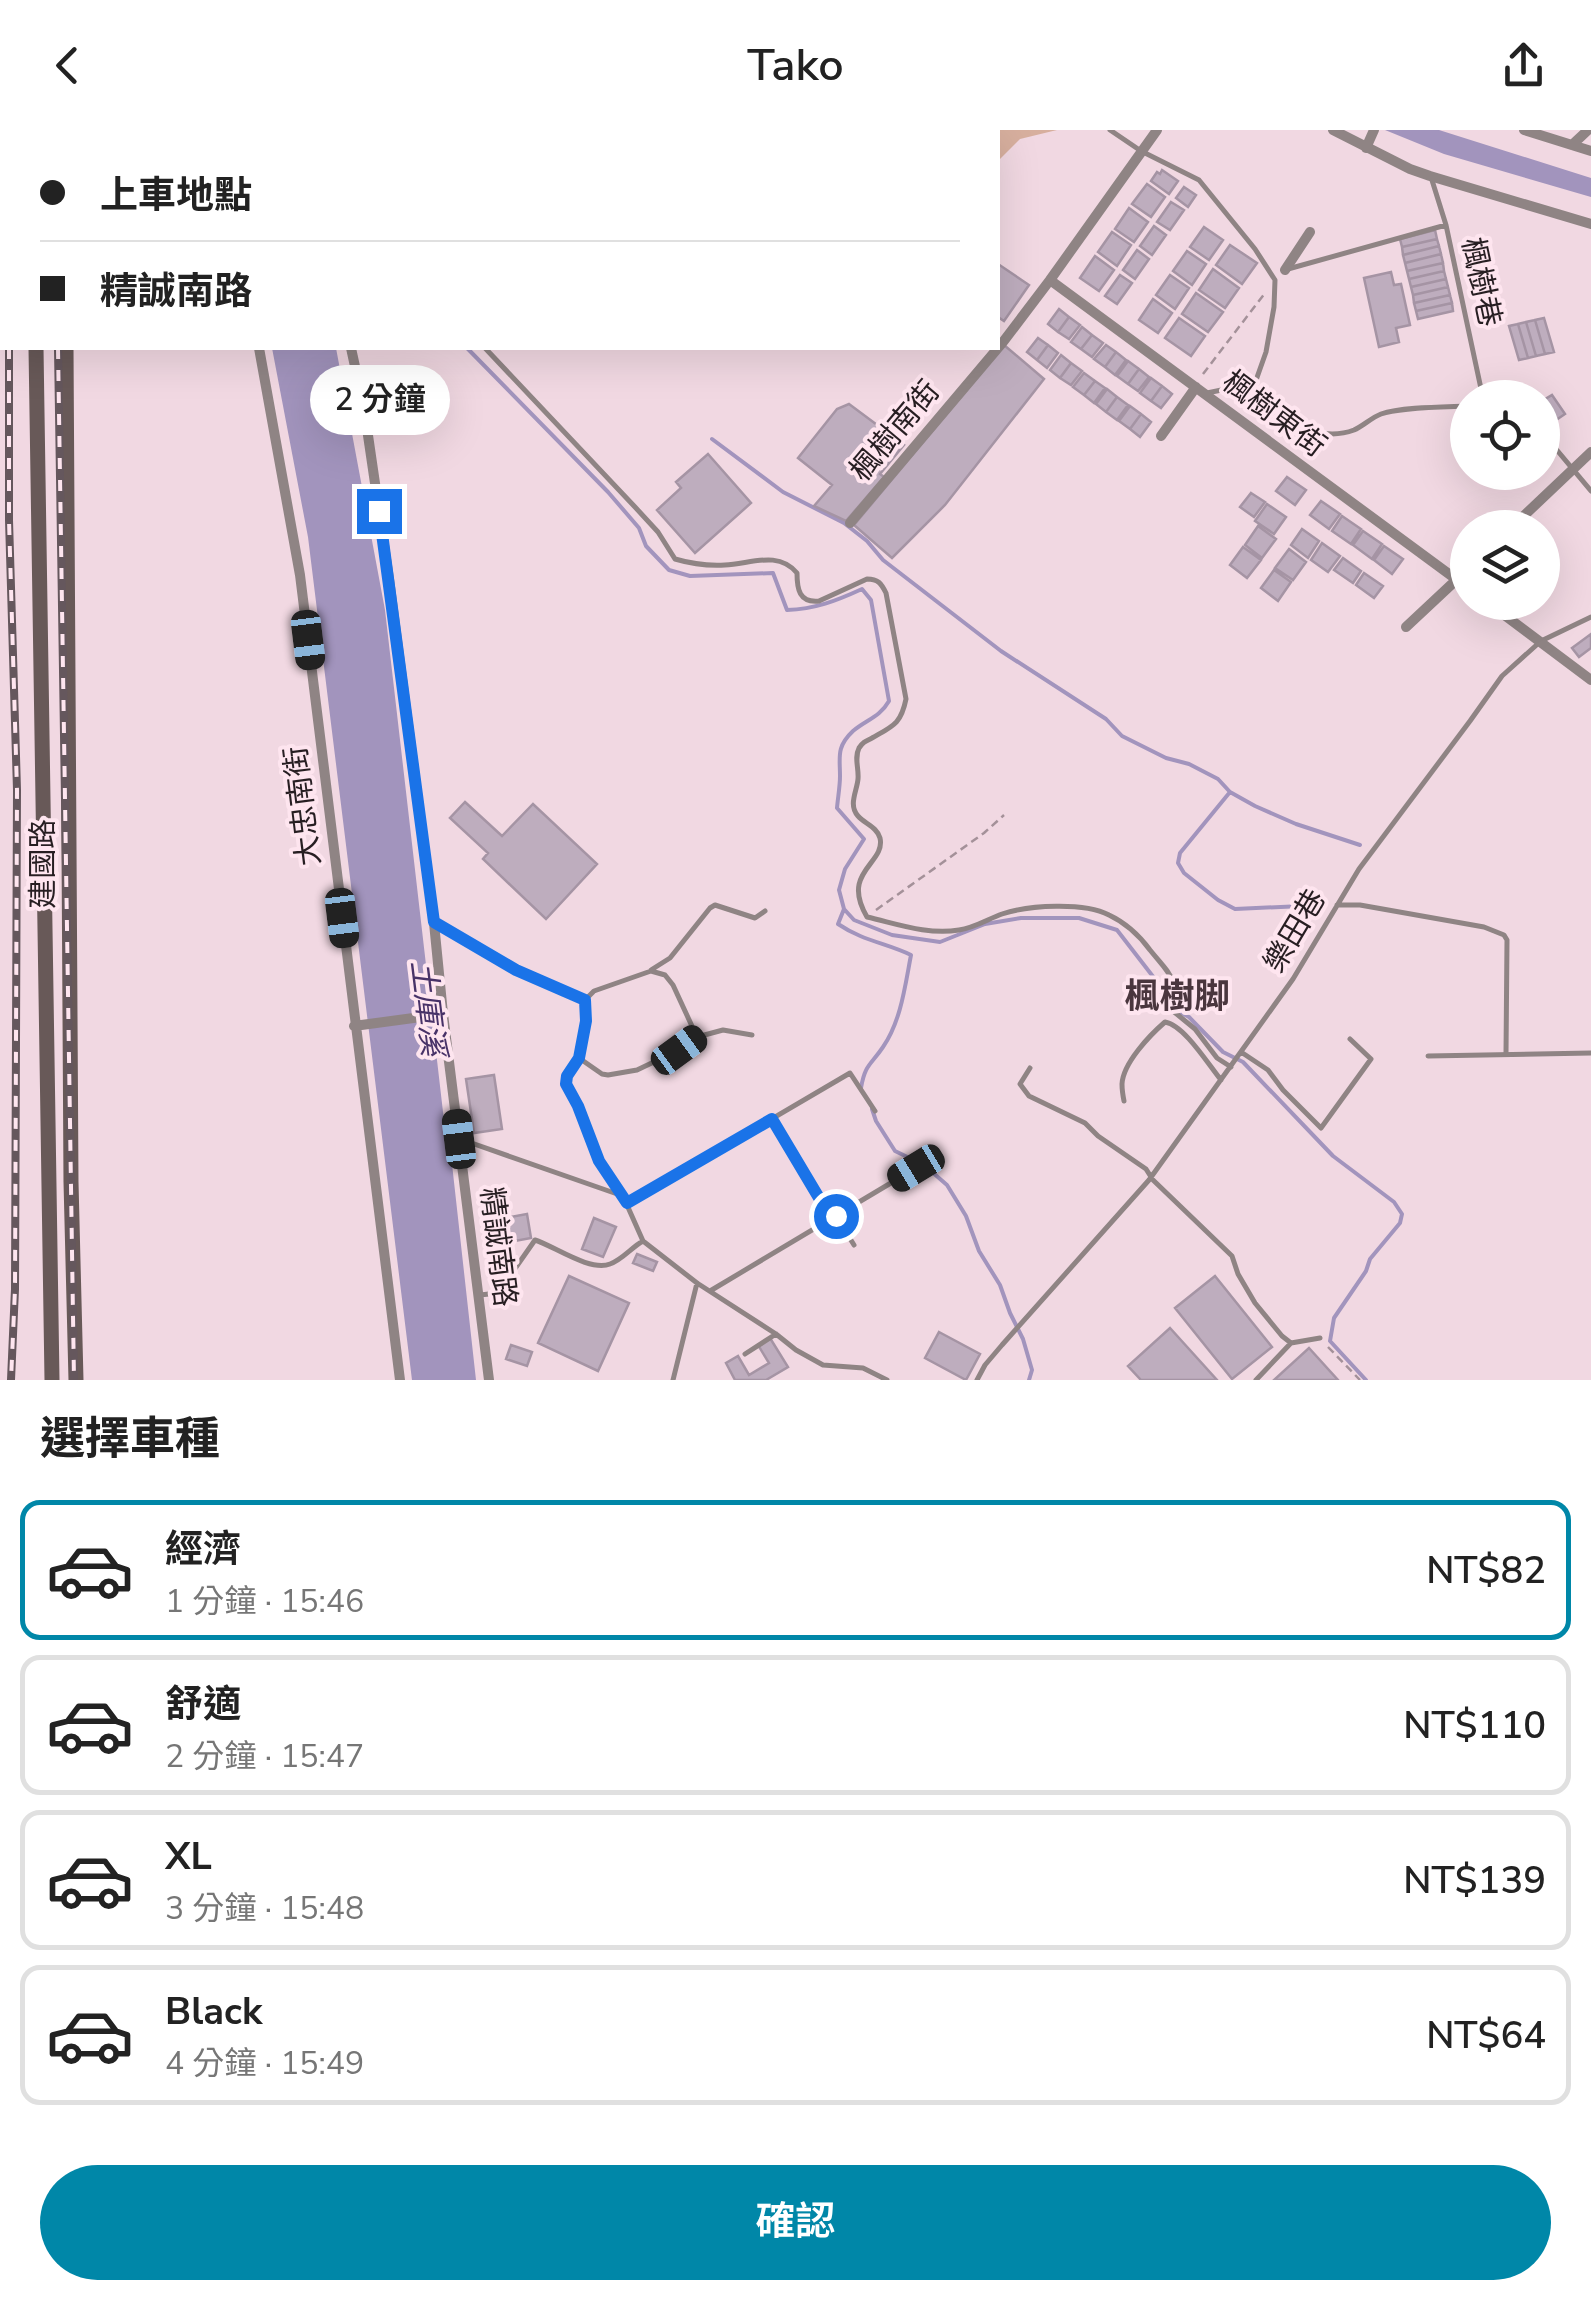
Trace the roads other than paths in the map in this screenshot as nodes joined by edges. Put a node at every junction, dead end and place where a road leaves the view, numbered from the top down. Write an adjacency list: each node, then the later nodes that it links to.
1 (1110, 130): 9 (lane)
2 (1156, 130): 9 (street, 楓樹南街)
3 (1333, 130): 8 (street)
4 (1374, 130): 8 (street)
5 (1524, 130): 7 (street)
6 (1588, 130): 7 (street)
7 (1572, 145): 10 (street)
8 (1366, 148): 11 (street)
9 (1142, 151): 16 (street, 楓樹南街); 26 (lane)
10 (1591, 151)
11 (1430, 176): 12 (lane, 楓樹巷); 13 (street)
12 (1446, 224): 15 (lane); 24 (lane, 楓樹巷)
13 (1591, 224)
14 (1310, 232): 15 (street)
15 (1285, 270)
16 (1050, 280): 17 (street, 楓樹南街); 25 (street, 楓樹東街)
17 (1000, 346)
18 (36, 350): 78 (main road, 建國路)
19 (66, 350): 79 (main road, 建國路)
20 (259, 350): 48 (street, 大忠南街)
21 (350, 350): 44 (street, 精誠南路)
22 (487, 350): 58 (lane)
23 (996, 350): 34 (street, 楓樹南街)
24 (1479, 380)
25 (1200, 390): 26 (lane); 28 (street); 35 (street, 楓樹東街)
26 (1249, 400): 27 (lane)
27 (1450, 408)
28 (1161, 436)
29 (1591, 452): 31 (street)
30 (1560, 454): 31 (lane)
31 (1572, 470): 32 (lane); 33 (street)
32 (1591, 491)
33 (1530, 510)
34 (850, 523)
35 (1450, 576)
36 (1450, 586): 39 (street)
37 (1591, 617): 40 (lane, 樂田巷)
38 (1511, 620): 40 (street)
39 (1406, 627)
40 (1541, 642): 41 (street); 42 (lane, 樂田巷)
41 (1591, 680)
42 (1337, 905): 52 (lane, 樂田巷); 54 (lane)
43 (766, 910): 45 (lane)
44 (434, 922): 46 (lane); 47 (street, 精誠南路)
45 (650, 971): 46 (lane); 50 (lane)
46 (585, 1000): 56 (lane)
47 (439, 1015): 48 (street); 63 (street, 精誠南路)
48 (360, 1026): 80 (street, 大忠南街)
49 (752, 1035): 50 (lane)
50 (697, 1037): 56 (lane)
51 (1350, 1038): 52 (lane)
52 (1241, 1052): 58 (lane, 樂田巷)
53 (1591, 1052): 54 (lane)
54 (1506, 1054): 55 (lane)
55 (1428, 1056)
56 (579, 1058): 66 (lane)
57 (1030, 1068): 65 (lane)
58 (1230, 1068): 59 (lane, 樂田巷)
59 (1222, 1080): 60 (lane); 65 (lane, 樂田巷)
60 (1124, 1101)
61 (875, 1111): 62 (lane)
62 (772, 1119): 67 (lane); 68 (lane)
63 (459, 1139): 66 (lane); 73 (street, 精誠南路)
64 (916, 1168): 68 (lane)
65 (1151, 1177): 76 (lane); 84 (lane, 樂田巷)
66 (622, 1196): 67 (lane)
67 (627, 1203): 69 (lane)
68 (834, 1217): 70 (lane); 72 (lane)
69 (644, 1241): 71 (lane); 73 (lane)
70 (854, 1245)
71 (697, 1283): 72 (lane); 82 (lane)
72 (710, 1292): 74 (lane)
73 (480, 1295): 81 (street, 精誠南路)
74 (776, 1334): 77 (lane); 83 (lane)
75 (1320, 1338): 76 (lane)
76 (1291, 1343): 85 (lane)
77 (745, 1354)
78 (52, 1380)
79 (76, 1380)
80 (400, 1380)
81 (489, 1380)
82 (674, 1380)
83 (886, 1380)
84 (977, 1380)
85 (1256, 1380)

